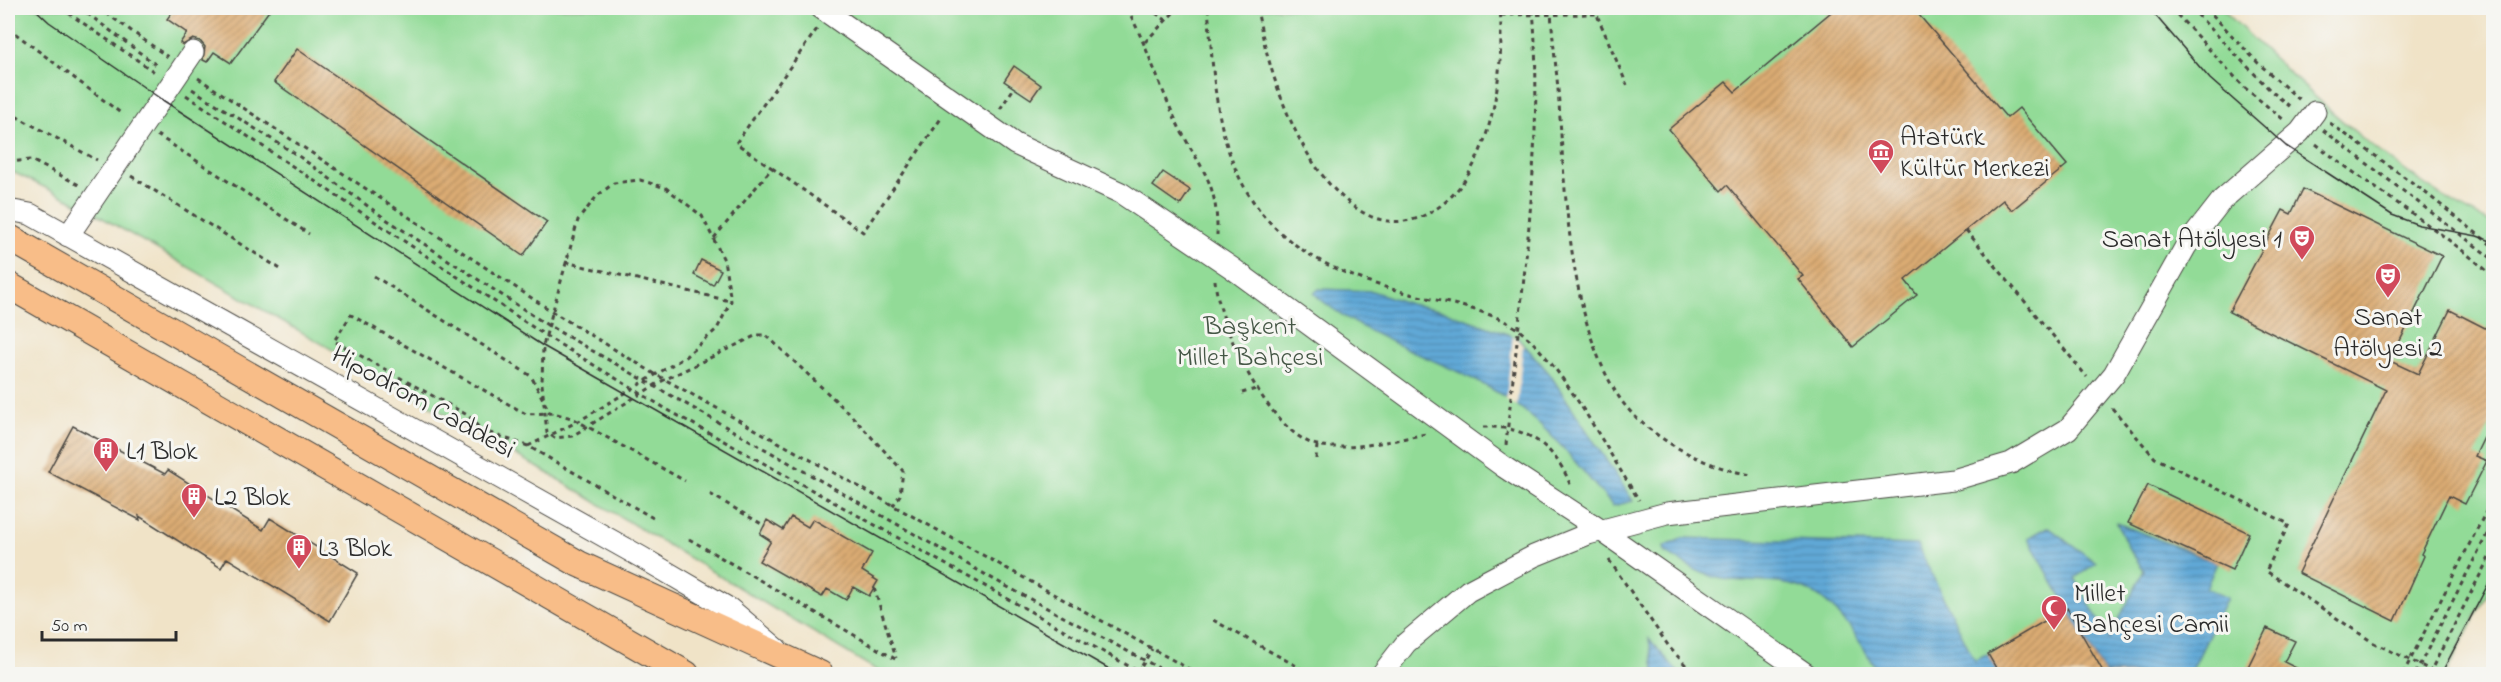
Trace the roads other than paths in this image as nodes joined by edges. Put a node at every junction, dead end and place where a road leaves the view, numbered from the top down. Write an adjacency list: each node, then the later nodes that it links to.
1 (825, 10): 8 (street)
2 (180, 71): 5 (street)
3 (2308, 122): 8 (street)
4 (8, 210): 5 (street, Hipodrom Caddesi)
5 (68, 236): 9 (street, Hipodrom Caddesi)
6 (8, 237): 9 (main road, Hipodrom Caddesi)
7 (8, 285): 10 (main road)
8 (1602, 531): 11 (street); 12 (street)
9 (800, 672)
10 (686, 675)
11 (1382, 675)
12 (1806, 675)

